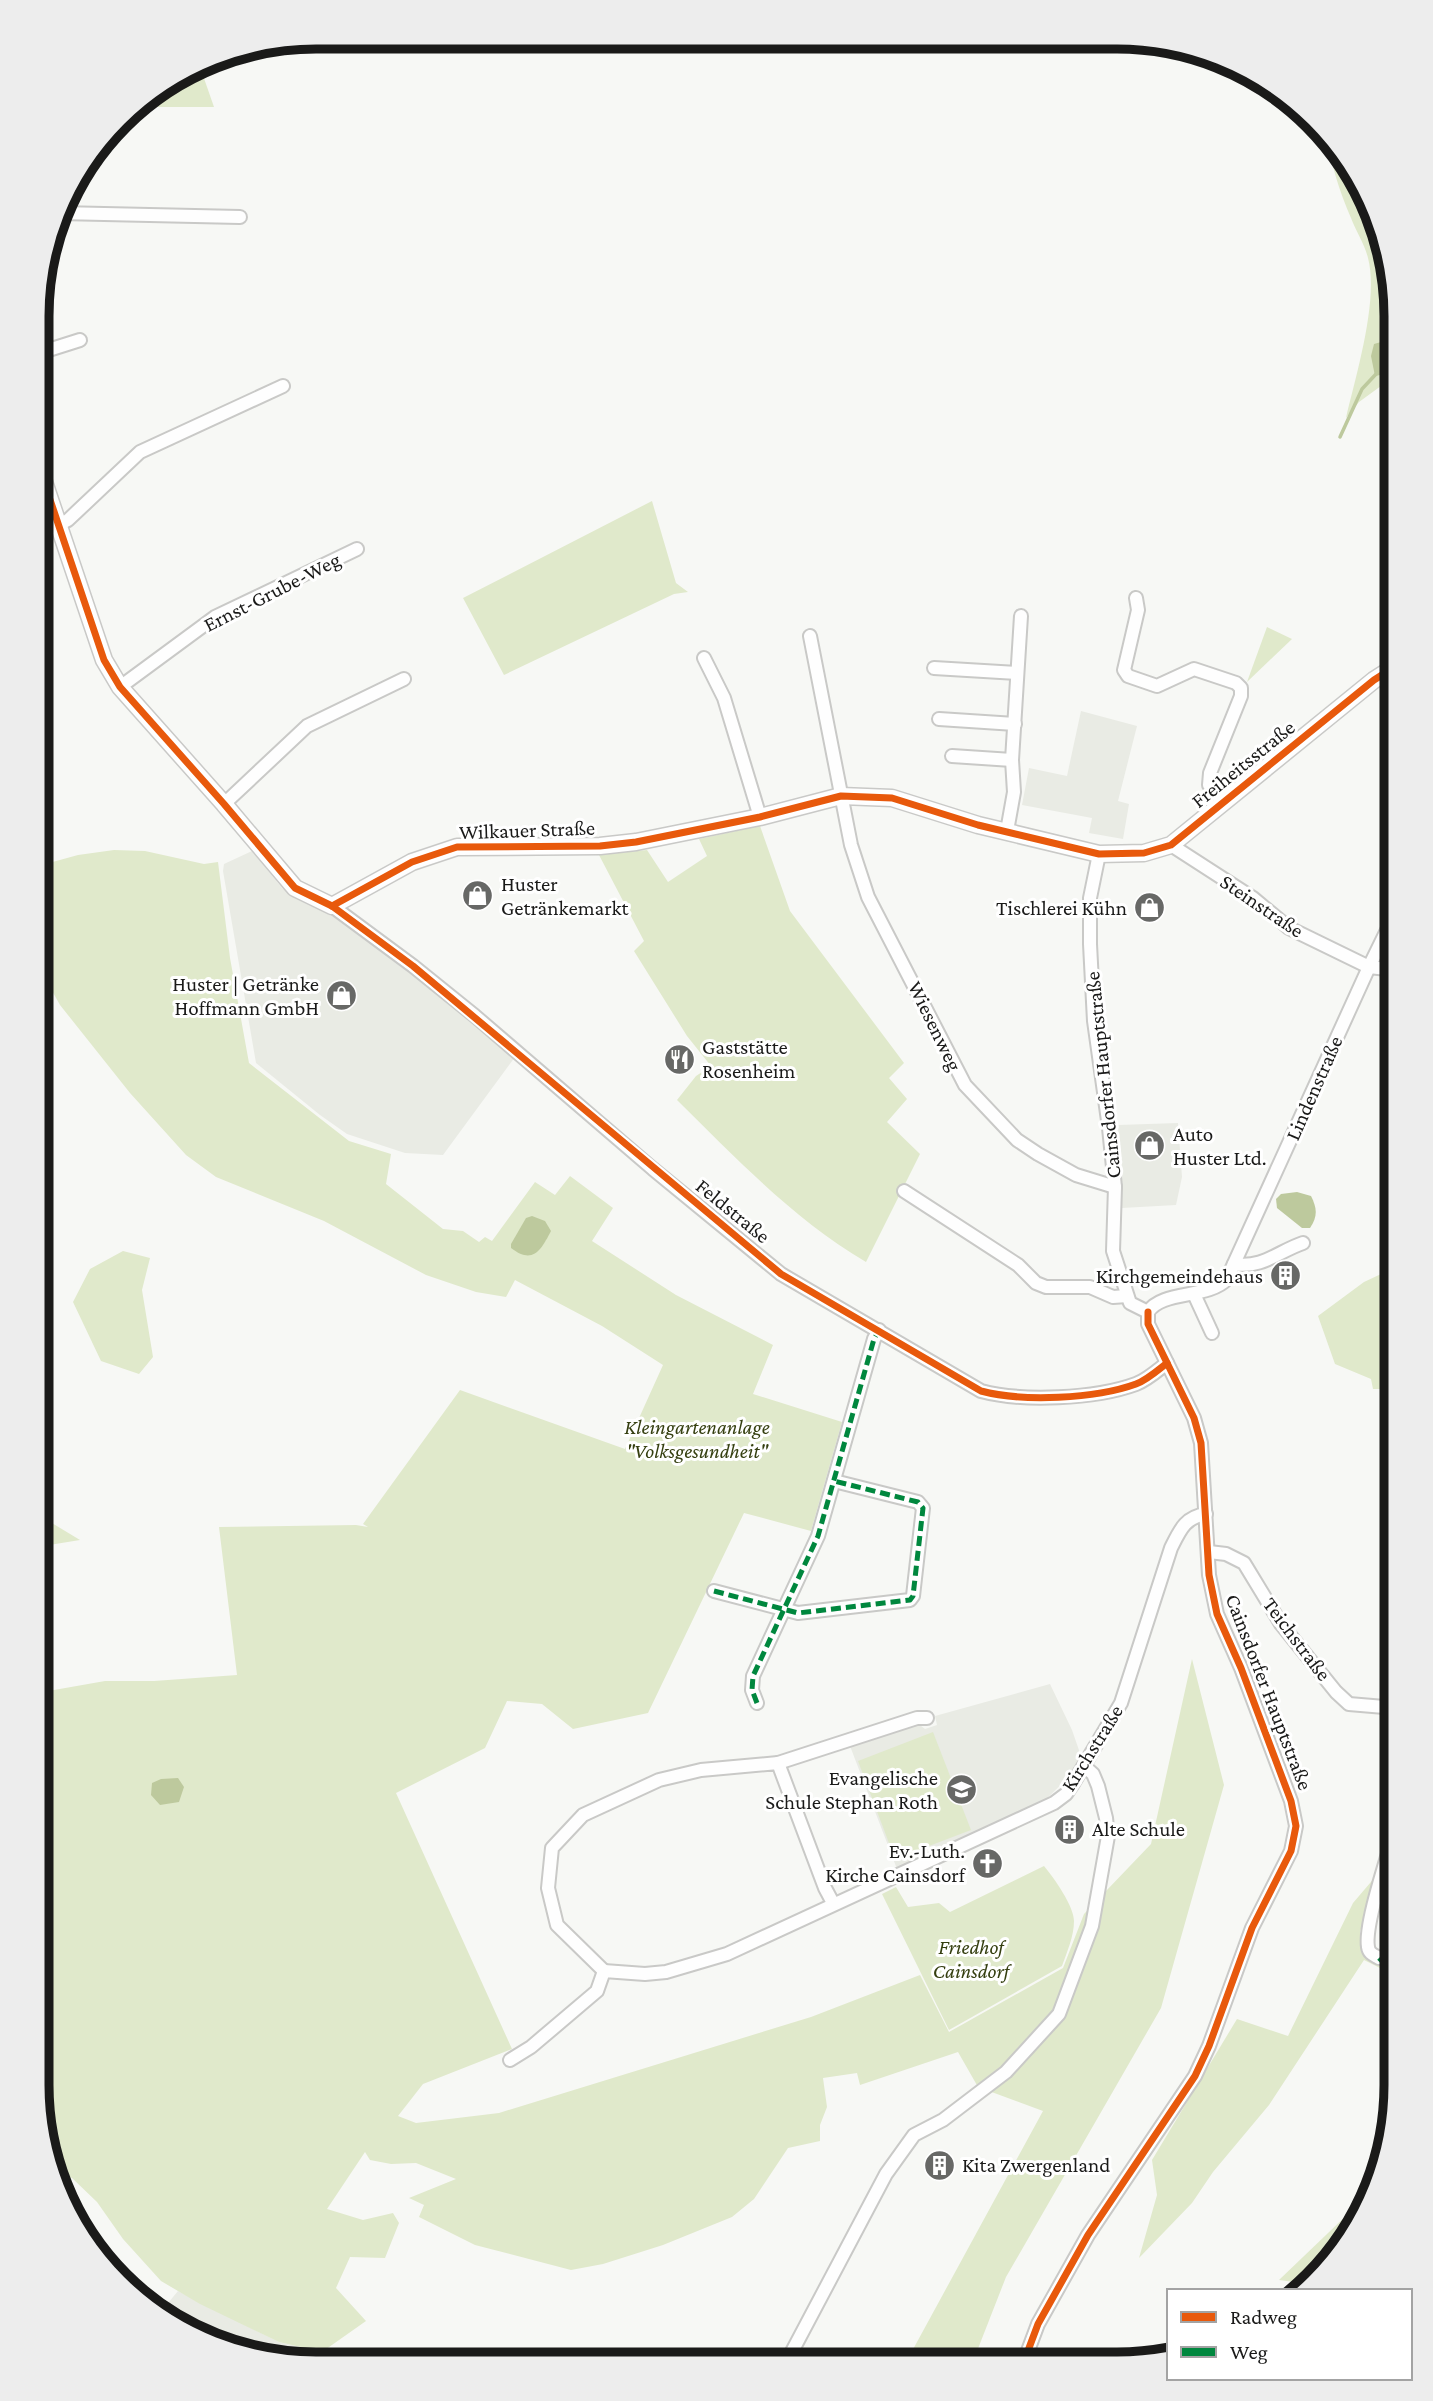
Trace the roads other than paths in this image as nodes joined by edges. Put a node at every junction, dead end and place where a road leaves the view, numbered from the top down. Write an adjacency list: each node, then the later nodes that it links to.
1 (69, 213): 2 (street)
2 (240, 218)
3 (80, 340): 4 (street)
4 (49, 351)
5 (283, 386): 7 (street)
6 (49, 498): 7 (street)
7 (58, 525): 17 (street)
8 (357, 549): 17 (street, Ernst-Grube-Weg)
9 (1136, 598): 23 (street)
10 (1021, 616): 14 (street)
11 (810, 636): 22 (street, Wiesenweg)
12 (704, 657): 25 (street)
13 (934, 668): 14 (street)
14 (1017, 674): 19 (street)
15 (1384, 674): 23 (street, Freiheitsstraße)
16 (404, 679): 24 (street)
17 (120, 687): 24 (street)
18 (939, 719): 19 (street)
19 (1014, 724): 21 (street)
20 (952, 756): 21 (street)
21 (1012, 760): 26 (street)
22 (841, 796): 25 (street, Wilkauer Straße); 26 (street, Wilkauer Straße); 33 (street, Wiesenweg)
23 (1224, 803): 27 (street, Freiheitsstraße)
24 (224, 804): 29 (street)
25 (760, 817): 29 (street, Wilkauer Straße)
26 (1007, 831): 28 (street, Wilkauer Straße)
27 (1171, 845): 28 (street, Freiheitsstraße); 31 (street, Steinstraße)
28 (1099, 854): 33 (street, Cainsdorfer Hauptstraße)
29 (332, 906): 40 (street, Feldstraße)
30 (1384, 936): 31 (street, Lindenstraße)
31 (1369, 967): 32 (street, Steinstraße); 36 (street, Lindenstraße)
32 (1384, 969)
33 (1115, 1187): 38 (street, Cainsdorfer Hauptstraße)
34 (904, 1191): 38 (street)
35 (1303, 1242): 36 (street)
36 (1234, 1264): 37 (street, Lindenstraße)
37 (1194, 1294): 39 (street, Lindenstraße); 41 (street)
38 (1127, 1296): 39 (street)
39 (1148, 1312): 42 (street, Cainsdorfer Hauptstraße)
40 (878, 1329): 42 (street, Feldstraße); 43 (street)
41 (1212, 1333)
42 (1167, 1363): 44 (street, Cainsdorfer Hauptstraße)
43 (834, 1480): 47 (street); 47 (street)
44 (1206, 1514): 45 (street, Cainsdorfer Hauptstraße); 52 (street, Kirchstraße)
45 (1209, 1552): 49 (street, Teichstraße); 59 (street, Cainsdorfer Hauptstraße)
46 (714, 1591): 47 (street)
47 (783, 1610): 48 (street)
48 (757, 1703)
49 (1384, 1707)
50 (927, 1718): 51 (street)
51 (778, 1763): 54 (street); 56 (street)
52 (1084, 1766): 54 (street, Kirchstraße); 58 (street)
53 (1384, 1870): 55 (street)
54 (834, 1903): 56 (street, Kirchstraße)
55 (1379, 1958)
56 (604, 1971): 57 (street)
57 (510, 2060)
58 (792, 2352)
59 (1028, 2352)

